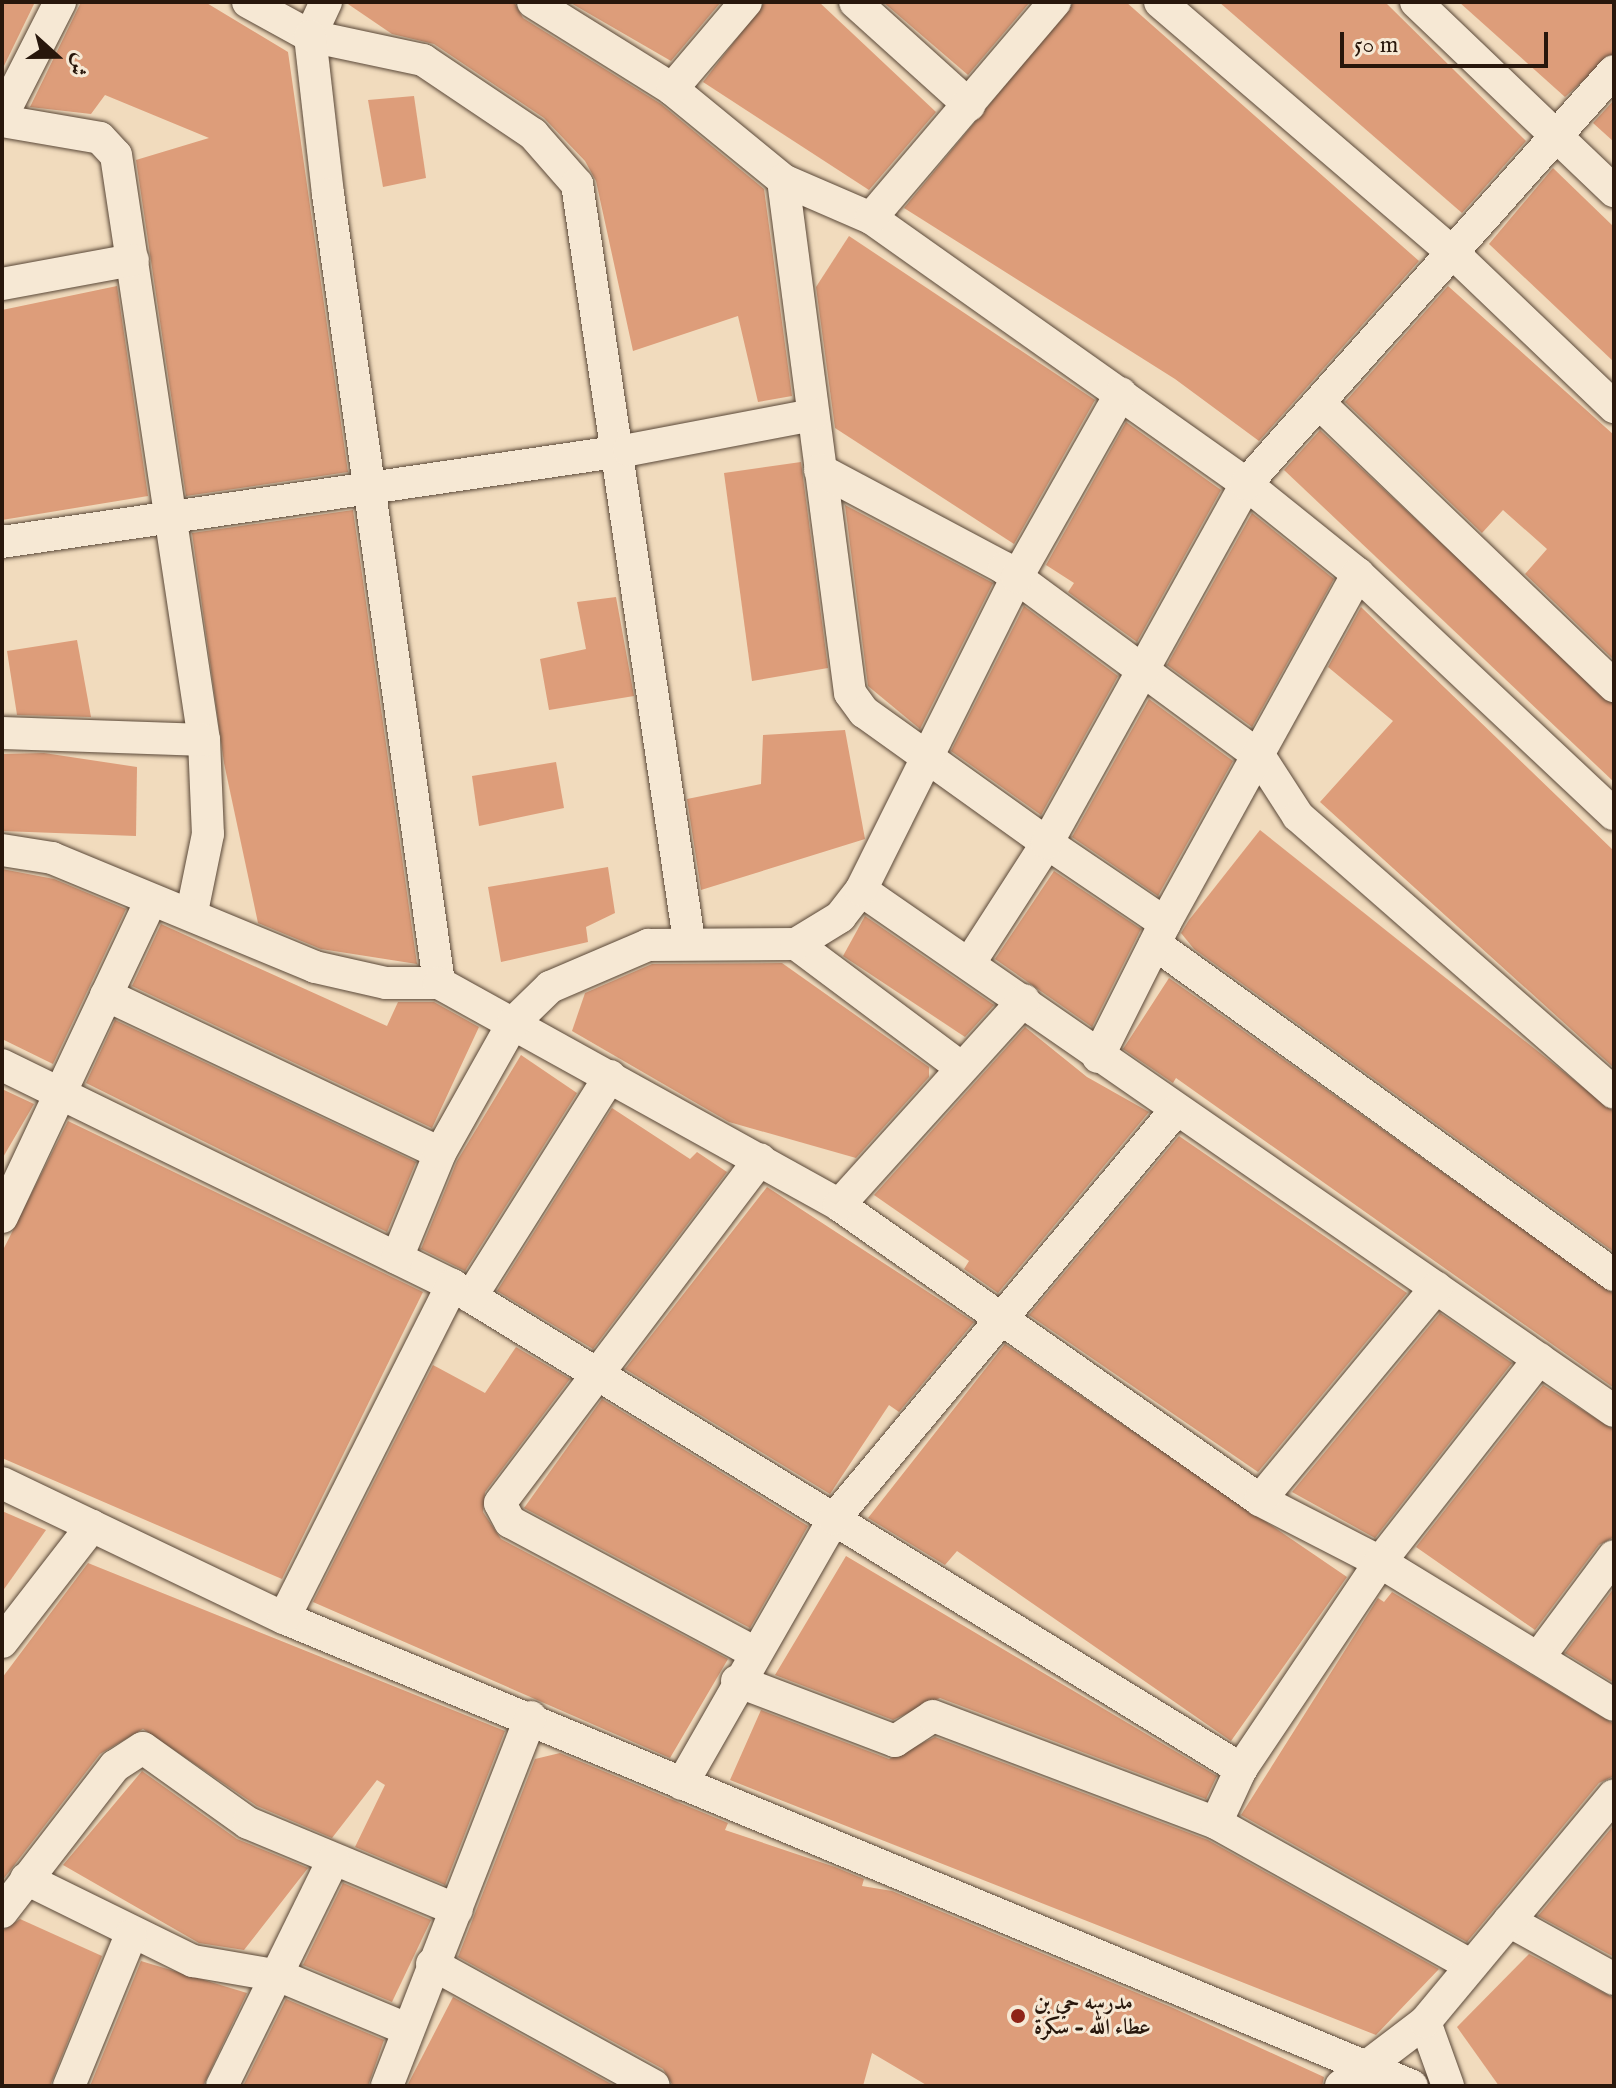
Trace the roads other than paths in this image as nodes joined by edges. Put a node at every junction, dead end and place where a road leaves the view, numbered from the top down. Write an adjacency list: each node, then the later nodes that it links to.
1 (60, 2): 14 (street)
2 (248, 2): 10 (street)
3 (326, 2): 10 (street)
4 (533, 2): 12 (street)
5 (746, 2): 12 (street)
6 (855, 2): 13 (street)
7 (1055, 2): 13 (street)
8 (1160, 2): 19 (street)
9 (1416, 2): 15 (street)
10 (310, 36): 26 (street); 28 (street)
11 (1614, 71): 15 (street)
12 (672, 89): 16 (street)
13 (969, 105): 18 (street)
14 (2, 118): 20 (street)
15 (1558, 136): 17 (street); 19 (street)
16 (783, 180): 18 (street); 25 (street)
17 (1614, 191)
18 (871, 218): 22 (street)
19 (1453, 253): 23 (street); 24 (street)
20 (133, 260): 21 (street); 30 (street)
21 (2, 284)
22 (1121, 393): 29 (street); 33 (street)
23 (1319, 403): 29 (street); 35 (street)
24 (1614, 407)
25 (813, 415): 26 (street); 27 (street)
26 (616, 451): 28 (street); 47 (street)
27 (820, 470): 33 (street); 39 (street)
28 (373, 483): 30 (street); 50 (street)
29 (1246, 484): 32 (street); 34 (street)
30 (173, 514): 31 (street); 37 (street)
31 (2, 542)
32 (1358, 574): 38 (street); 40 (street)
33 (1017, 577): 34 (street); 39 (street)
34 (1144, 669): 38 (street); 41 (street)
35 (1614, 686)
36 (2, 733): 37 (street)
37 (204, 740): 45 (street)
38 (1260, 757): 46 (street); 59 (street)
39 (924, 758): 41 (street); 43 (street)
40 (1611, 806)
41 (1047, 843): 46 (street); 49 (street)
42 (2, 850): 44 (street)
43 (861, 890): 48 (street); 49 (street)
44 (150, 902): 45 (street); 51 (street)
45 (192, 912): 50 (street)
46 (1160, 934): 54 (street); 67 (street)
47 (689, 941): 48 (street); 53 (street)
48 (796, 944): 56 (street)
49 (971, 961): 52 (street)
50 (439, 983): 53 (street)
51 (106, 995): 58 (street); 61 (street)
52 (1024, 1000): 54 (street); 56 (street)
53 (513, 1023): 57 (street); 61 (street)
54 (1098, 1057): 60 (street)
55 (2, 1065): 58 (street)
56 (962, 1068): 64 (street)
57 (610, 1076): 62 (street); 69 (street)
58 (59, 1093): 63 (street); 66 (street)
59 (1614, 1093)
60 (1176, 1110): 68 (street); 70 (street)
61 (440, 1153): 66 (street)
62 (760, 1159): 64 (street); 72 (street)
63 (11, 1175): 65 (street)
64 (839, 1205): 70 (street)
65 (2, 1217)
66 (397, 1258): 69 (street)
67 (1614, 1275)
68 (1436, 1288): 71 (street); 75 (street)
69 (462, 1291): 72 (street); 80 (street)
70 (999, 1315): 75 (street); 76 (street)
71 (1539, 1359): 73 (street); 79 (street)
72 (600, 1376): 76 (street); 82 (street)
73 (1614, 1411)
74 (2, 1483): 77 (street)
75 (1260, 1500): 79 (street)
76 (834, 1519): 82 (street); 87 (street)
77 (92, 1526): 80 (street); 81 (street)
78 (1614, 1556): 83 (street)
79 (1380, 1562): 83 (street); 87 (street)
80 (284, 1618): 86 (street)
81 (2, 1642)
82 (752, 1651): 84 (street)
83 (1538, 1658): 85 (street)
84 (737, 1681): 88 (street); 90 (street)
85 (1614, 1705)
86 (531, 1717): 88 (street); 93 (street)
87 (1241, 1769): 90 (street)
88 (682, 1784): 103 (street)
89 (1614, 1795): 95 (street)
90 (1216, 1823): 98 (street)
91 (333, 1860): 92 (street); 93 (street); 99 (street)
92 (26, 1879): 94 (street); 96 (street)
93 (457, 1910): 97 (street)
94 (2, 1912)
95 (1509, 1921): 98 (street); 100 (street)
96 (131, 1935): 99 (street); 104 (street)
97 (432, 1964): 102 (street); 107 (street)
98 (1470, 1965): 101 (street)
99 (280, 1976): 102 (street); 105 (street)
100 (1614, 1979)
101 (1425, 2022): 103 (street); 110 (street)
102 (407, 2029): 106 (street)
103 (1372, 2064): 108 (street); 109 (street)
104 (69, 2086)
105 (222, 2086)
106 (387, 2086)
107 (654, 2086)
108 (1341, 2086)
109 (1412, 2086)
110 (1448, 2086)

